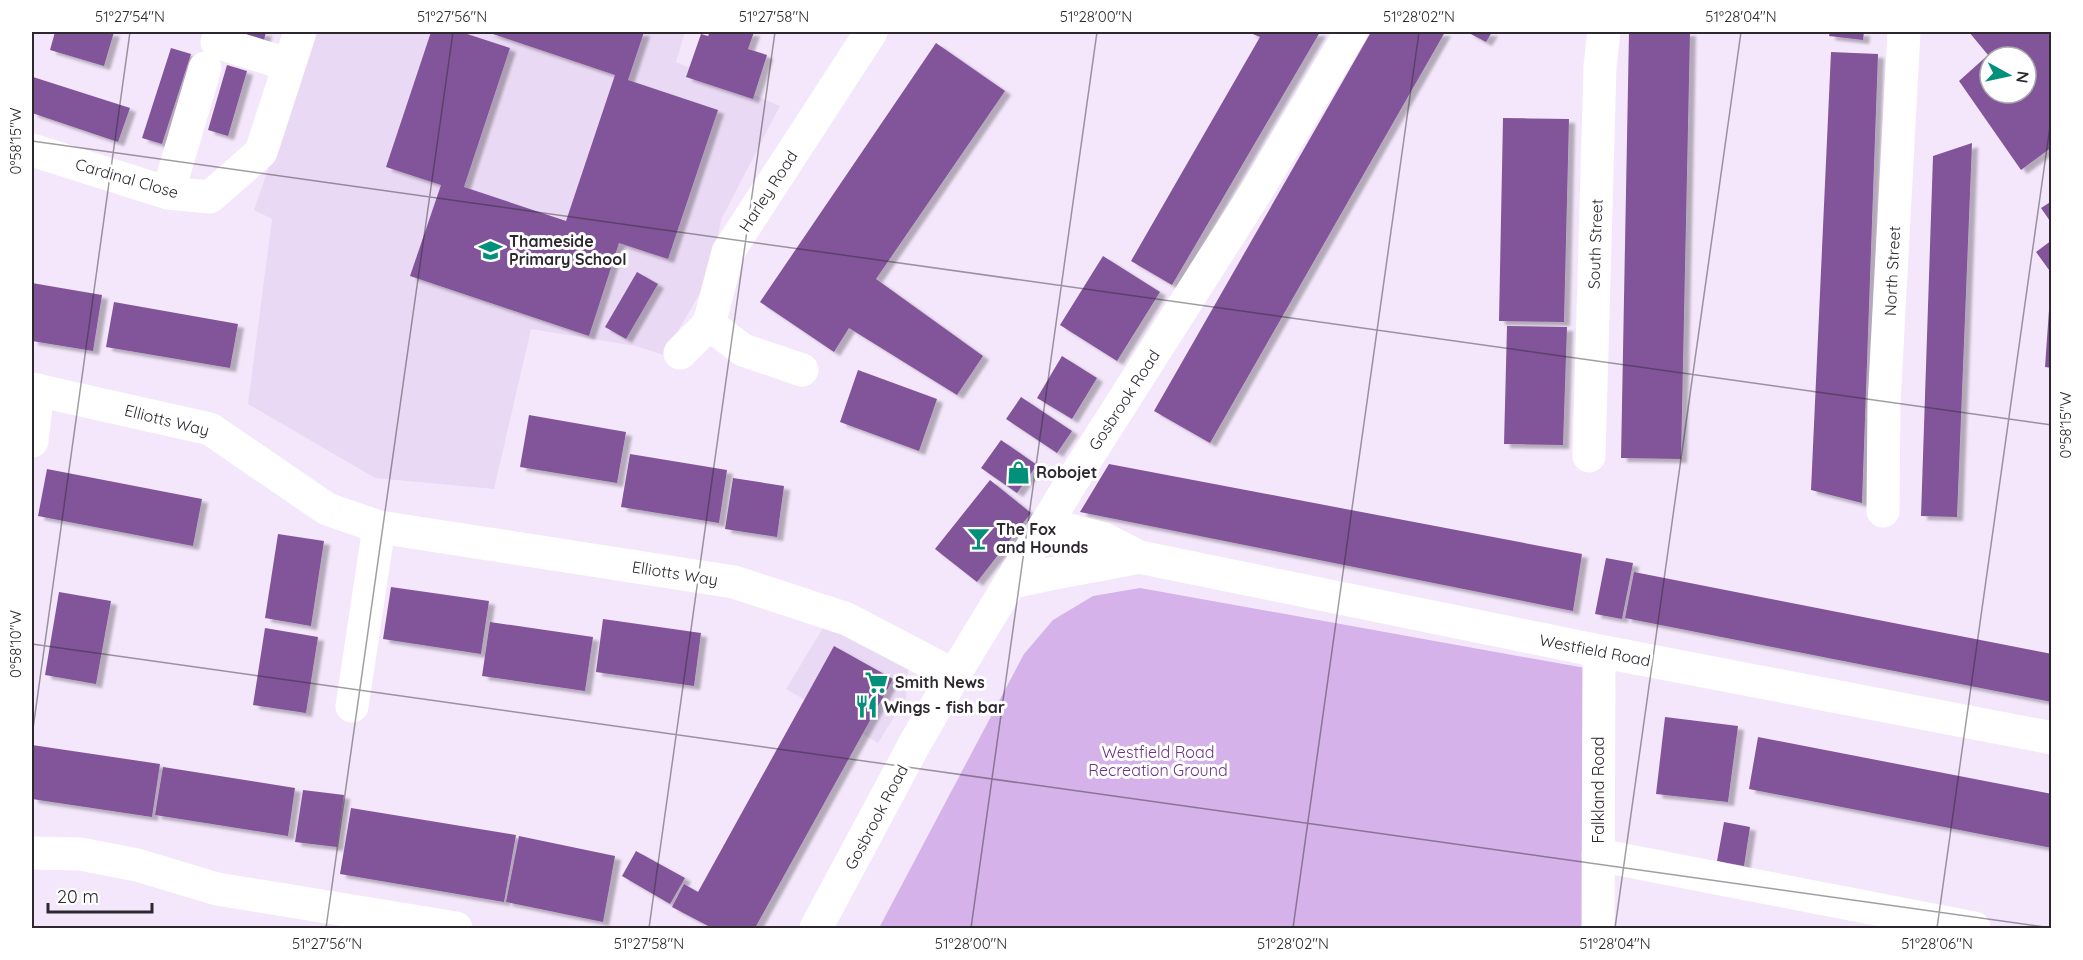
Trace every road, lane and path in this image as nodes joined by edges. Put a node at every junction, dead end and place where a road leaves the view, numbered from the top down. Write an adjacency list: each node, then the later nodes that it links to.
1 (220, 32): 7 (street)
2 (300, 32): 7 (street, Cardinal Close)
3 (870, 32): 11 (street, Harley Road)
4 (1351, 32): 18 (street, Gosbrook Road)
5 (1604, 32): 16 (street, South Street)
6 (1904, 32): 17 (street, North Street)
7 (289, 65): 10 (street, Cardinal Close)
8 (205, 68): 10 (street)
9 (32, 150): 10 (street, Cardinal Close)
10 (168, 193)
11 (709, 324): 12 (street); 13 (street)
12 (680, 353)
13 (802, 370)
14 (35, 389): 15 (street, Elliotts Way); 19 (street, Elliotts Way)
15 (32, 441)
16 (1589, 456)
17 (1883, 511)
18 (1046, 524): 20 (street, Westfield Road); 21 (street, Gosbrook Road)
19 (379, 526): 23 (street, Elliotts Way); 24 (street)
20 (1139, 557): 21 (street, Westfield Road); 22 (street, Westfield Road)
21 (1010, 583): 23 (street, Gosbrook Road)
22 (1599, 651): 25 (street, Westfield Road); 27 (street, Falkland Road)
23 (954, 675): 29 (street, Gosbrook Road)
24 (352, 706)
25 (2052, 738)
26 (32, 853): 28 (street)
27 (1598, 855): 30 (street, Falkland Road); 31 (street)
28 (456, 928)
29 (816, 928)
30 (1598, 928)
31 (1974, 928)

